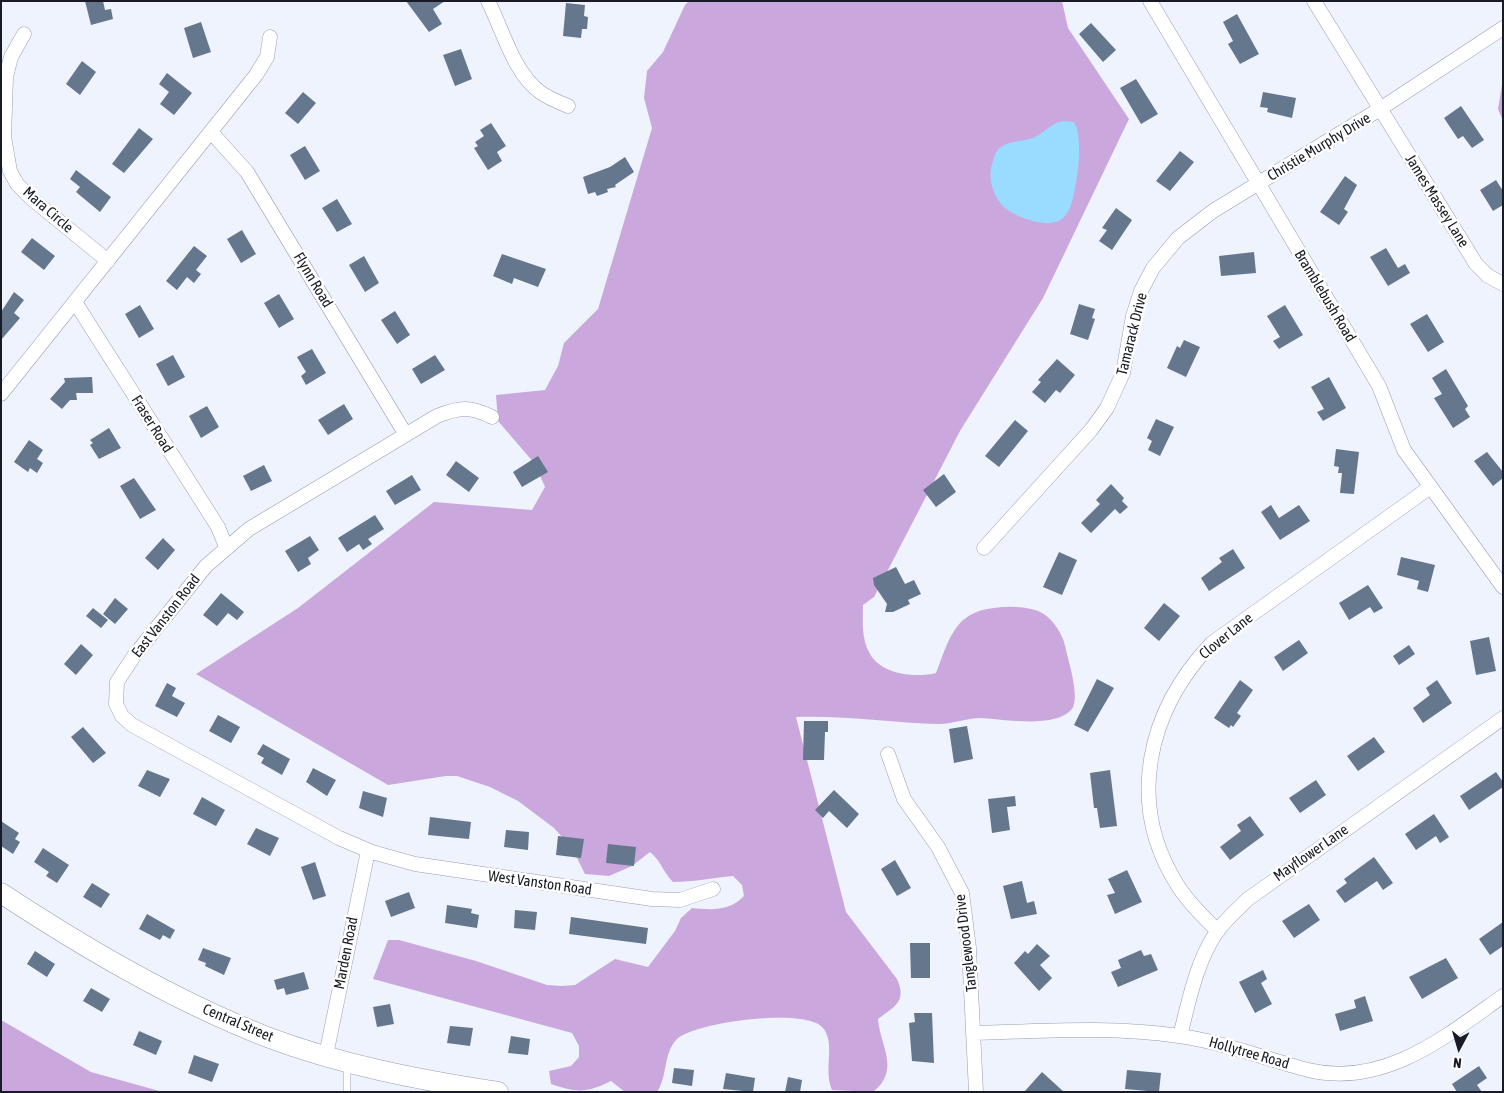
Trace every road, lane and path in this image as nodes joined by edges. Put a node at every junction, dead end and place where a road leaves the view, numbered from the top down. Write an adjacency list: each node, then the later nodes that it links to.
1 (1150, 1): 10 (street, Bramblebush Road)
2 (1314, 1): 8 (street, Christie Murphy Drive)
3 (489, 2): 7 (street)
4 (1503, 28): 8 (street, Christie Murphy Drive)
5 (24, 34): 11 (street, Mara Circle)
6 (270, 37): 9 (street)
7 (568, 106)
8 (1380, 109): 10 (street, Christie Murphy Drive); 12 (street, James Massey Lane)
9 (211, 132): 11 (street); 16 (street, Flynn Road)
10 (1258, 184): 17 (street, Bramblebush Road); 19 (street, Tamarack Drive)
11 (108, 260): 13 (street)
12 (1503, 284)
13 (75, 302): 14 (street); 18 (street, Fraser Road)
14 (1, 394)
15 (492, 418): 16 (street, East Vanston Road)
16 (406, 435): 18 (street, East Vanston Road)
17 (1430, 488): 20 (street, Bramblebush Road); 26 (street, Clover Lane)
18 (226, 547): 23 (street, East Vanston Road)
19 (984, 548)
20 (1503, 587)
21 (1503, 718): 26 (street, Mayflower Lane)
22 (888, 754): 28 (street, Tanglewood Drive)
23 (368, 851): 24 (street, West Vanston Road); 30 (street, Marden Road)
24 (713, 889)
25 (1, 893): 30 (main road, Central Street)
26 (1218, 931): 29 (street, Mayflower Lane)
27 (1503, 996): 29 (street, Hollytree Road)
28 (975, 1033): 29 (street, Hollytree Road); 34 (street, Tanglewood Drive)
29 (1180, 1036)
30 (326, 1055): 31 (main road, Central Street)
31 (347, 1062): 32 (lane); 33 (main road, Central Street)
32 (347, 1092)
33 (498, 1092)
34 (976, 1092)

